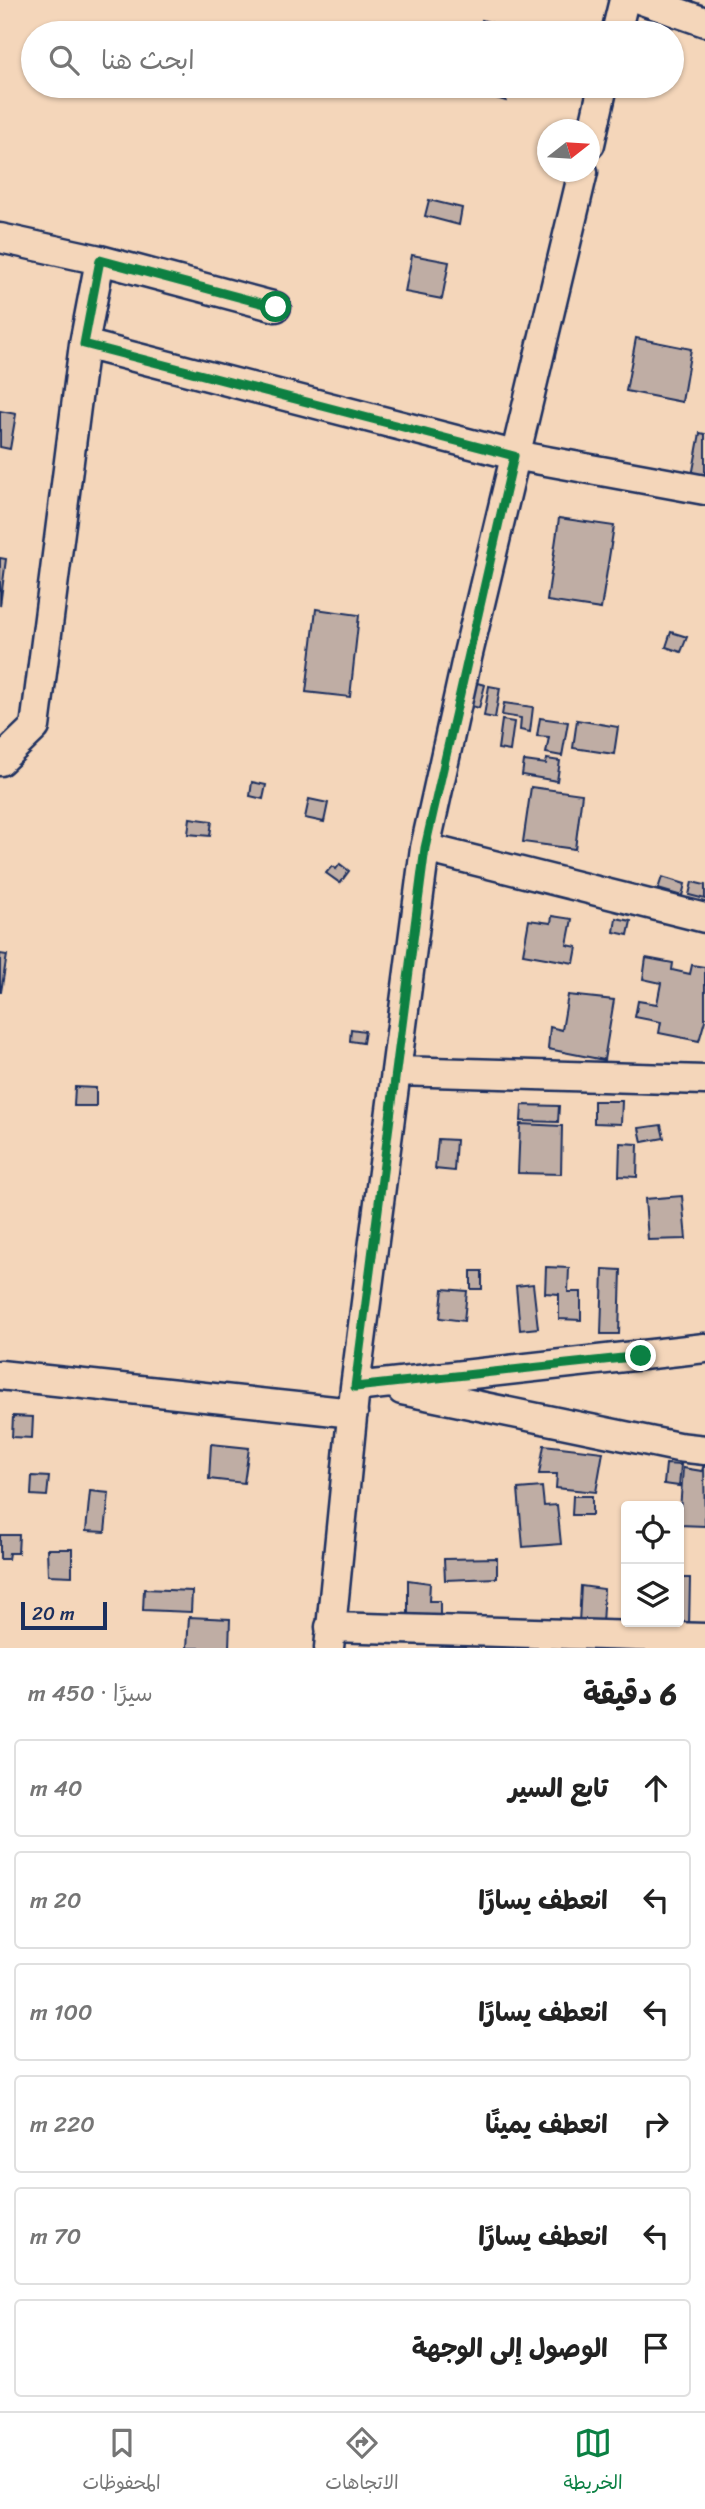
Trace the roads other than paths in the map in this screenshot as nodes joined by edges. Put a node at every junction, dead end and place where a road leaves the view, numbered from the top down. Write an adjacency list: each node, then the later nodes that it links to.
1 (624, 0): 3 (street)
2 (642, 0): 4 (street)
3 (619, 21)
4 (705, 22)
5 (600, 98): 6 (street)
6 (596, 119)
7 (581, 182): 12 (street)
8 (0, 238): 9 (street)
9 (100, 260): 10 (street); 11 (street)
10 (276, 307)
11 (84, 344): 12 (street); 14 (street)
12 (514, 456): 13 (street); 15 (street)
13 (705, 490)
14 (0, 761)
15 (425, 848): 16 (street); 17 (street)
16 (705, 918)
17 (396, 1071): 18 (street); 21 (street)
18 (705, 1080)
19 (705, 1348): 21 (street)
20 (0, 1375): 21 (street)
21 (361, 1395): 22 (street); 23 (street)
22 (705, 1450)
23 (329, 1638): 24 (street)
24 (705, 1638)

